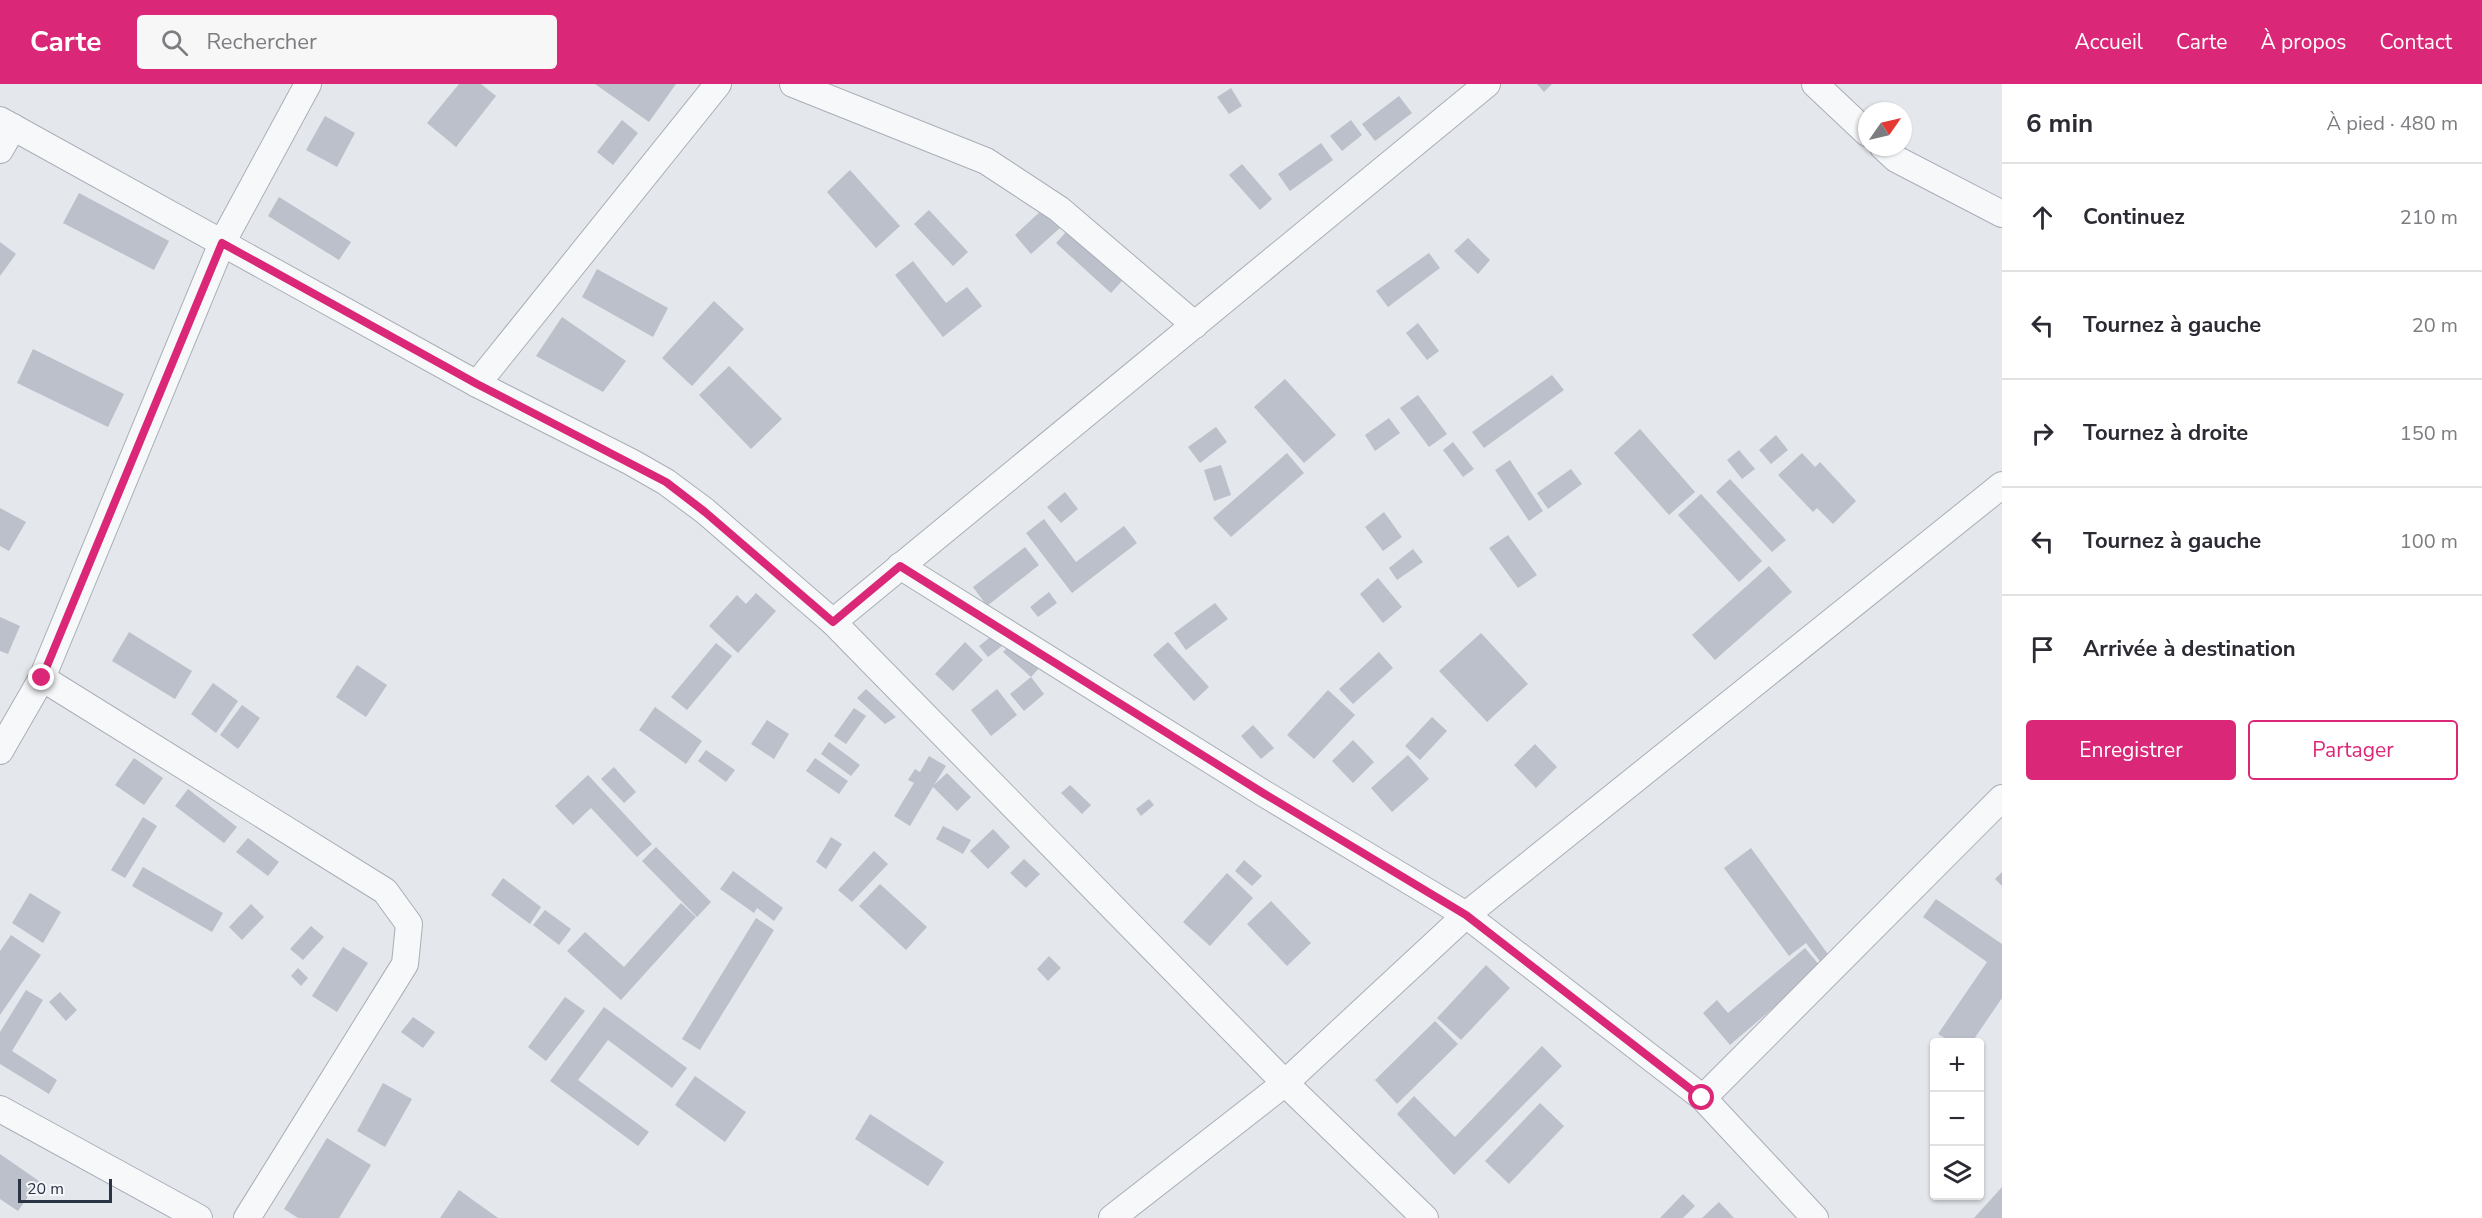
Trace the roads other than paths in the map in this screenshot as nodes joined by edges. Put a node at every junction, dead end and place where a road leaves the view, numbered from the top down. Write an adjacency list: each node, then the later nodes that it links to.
1 (308, 84): 11 (street)
2 (718, 84): 13 (street)
3 (793, 84): 12 (street)
4 (1487, 84): 12 (street)
5 (1815, 84): 7 (street)
6 (6, 124): 8 (street); 11 (street)
7 (1858, 125)
8 (0, 150)
9 (1893, 156): 10 (street)
10 (2002, 213)
11 (222, 243): 13 (street); 17 (street)
12 (1195, 325): 15 (street)
13 (477, 384): 16 (street)
14 (2002, 485): 20 (street)
15 (900, 566): 16 (street); 20 (street)
16 (833, 622): 21 (street)
17 (42, 678): 18 (street); 25 (street)
18 (0, 752)
19 (2002, 798): 22 (street)
20 (1466, 915): 21 (street); 22 (street)
21 (1285, 1083): 26 (street); 27 (street)
22 (1702, 1098): 28 (street)
23 (0, 1109): 24 (street)
24 (199, 1218)
25 (247, 1218)
26 (1112, 1218)
27 (1425, 1218)
28 (1815, 1218)

